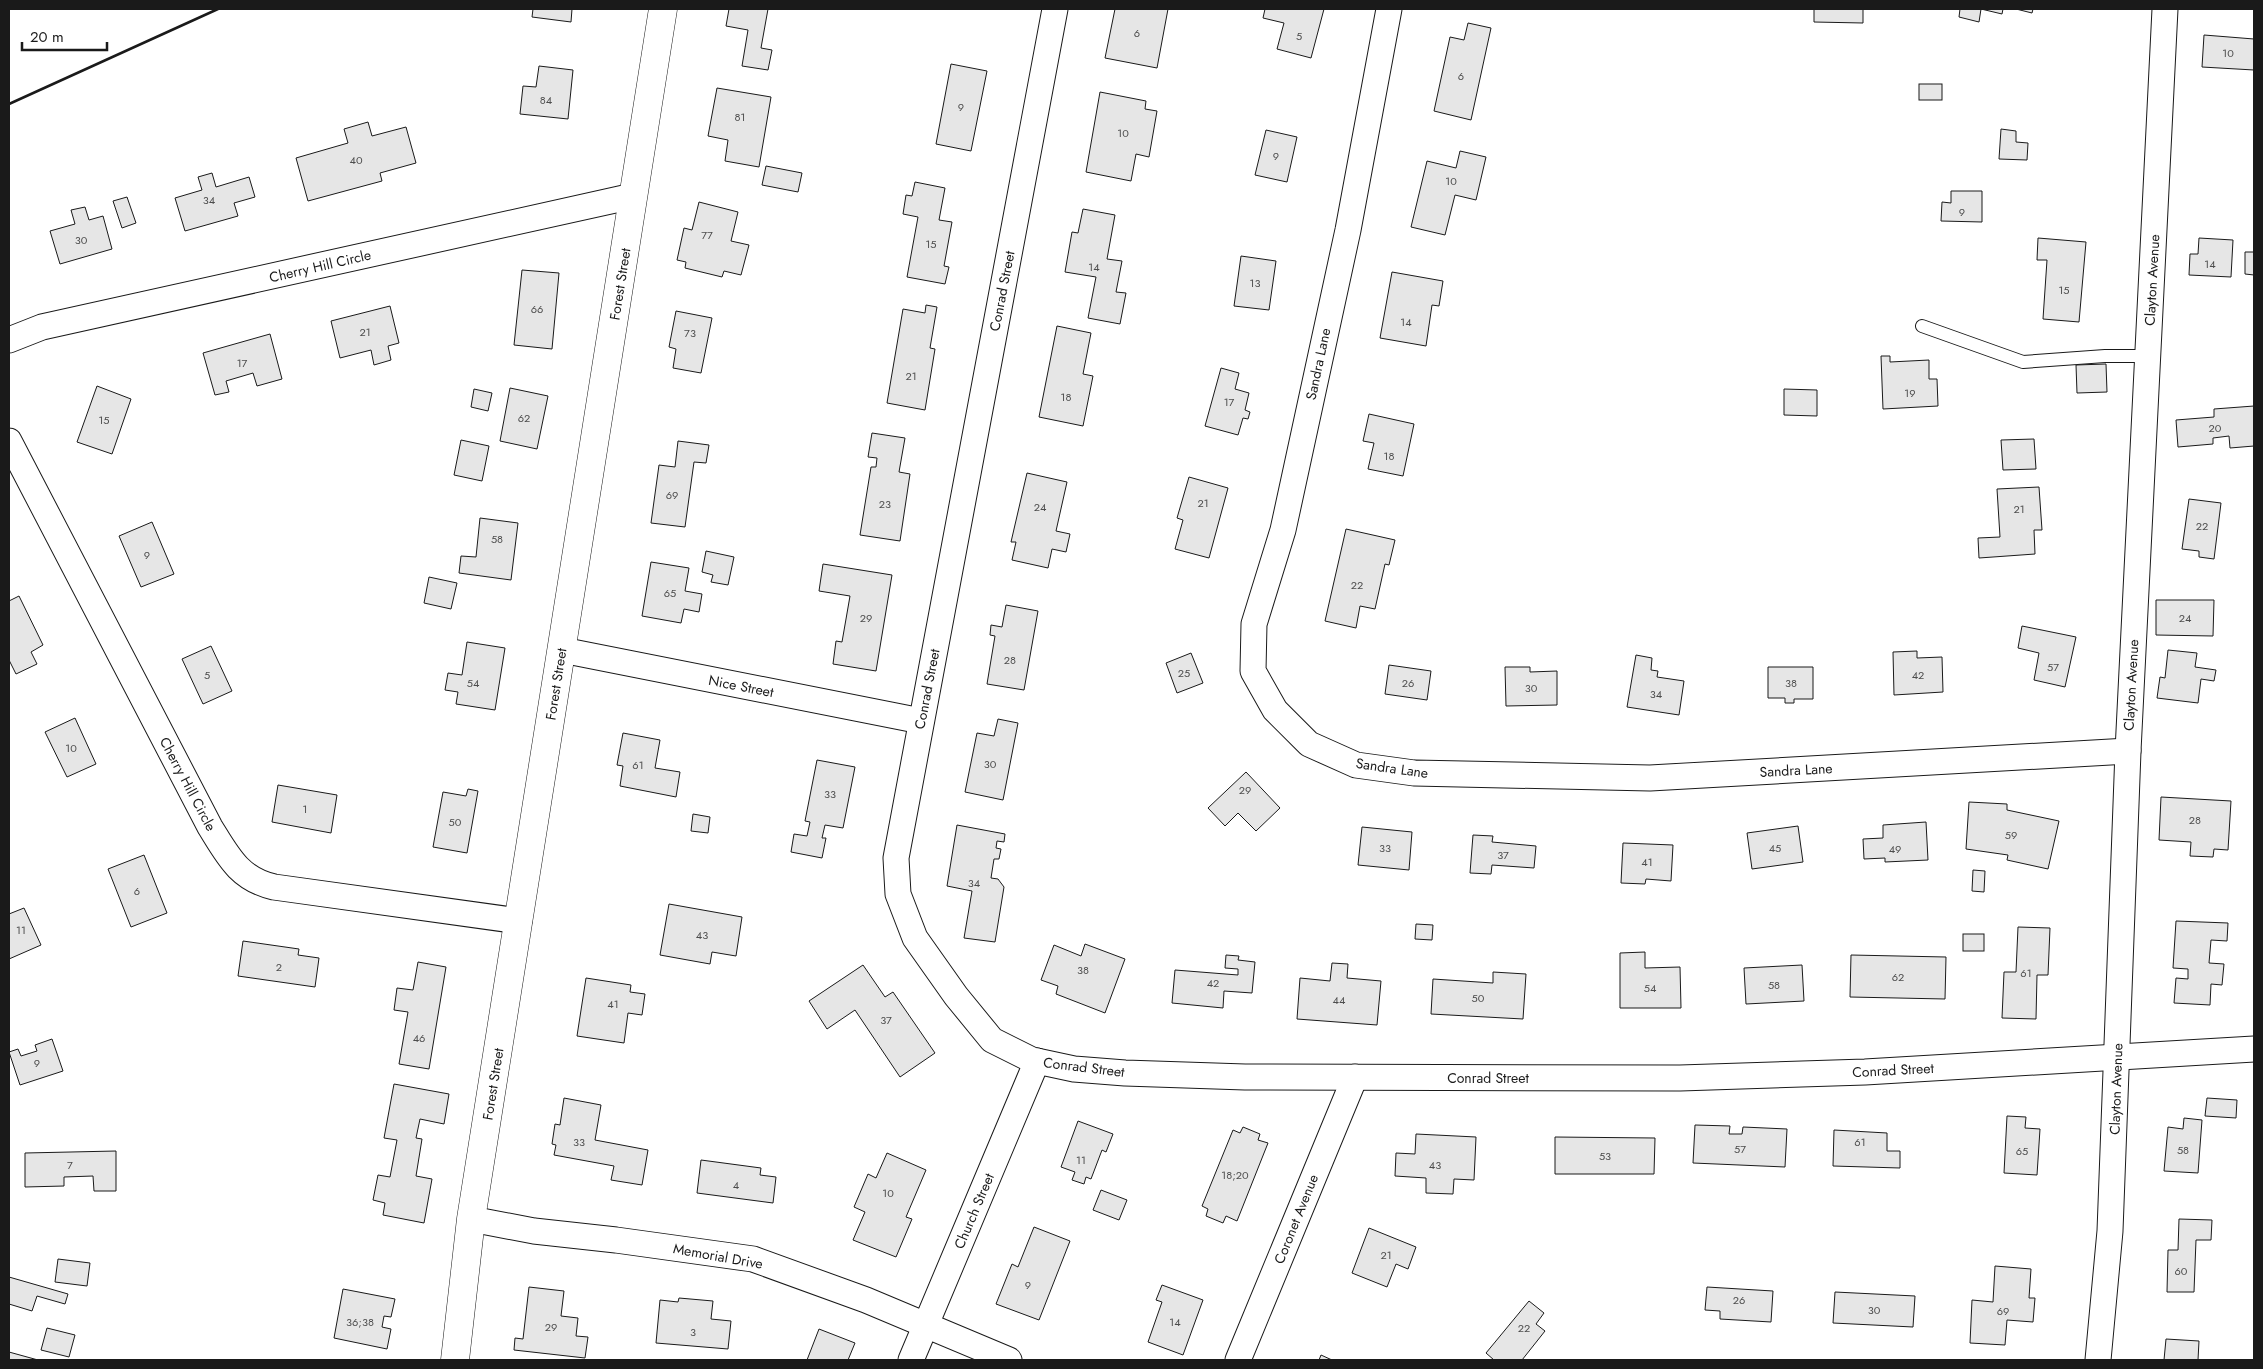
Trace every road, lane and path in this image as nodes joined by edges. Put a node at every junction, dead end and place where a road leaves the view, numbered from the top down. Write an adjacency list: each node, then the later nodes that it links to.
1 (663, 9): 5 (street, Forest Street)
2 (1055, 9): 11 (street, Conrad Street)
3 (1389, 9): 12 (street, Sandra Lane)
4 (2165, 9): 8 (street, Clayton Avenue)
5 (633, 196): 7 (street, Cherry Hill Circle); 10 (street, Forest Street)
6 (1922, 326): 8 (lane)
7 (9, 340)
8 (2148, 356): 12 (street, Clayton Avenue)
9 (9, 441): 13 (street, Cherry Hill Circle)
10 (562, 650): 11 (street, Nice Street); 13 (street, Forest Street)
11 (921, 721): 16 (street, Conrad Street)
12 (2128, 751): 15 (street, Clayton Avenue)
13 (519, 921): 18 (street, Forest Street)
14 (2254, 1049): 15 (street, Conrad Street)
15 (2116, 1057): 17 (street, Conrad Street); 24 (street, Clayton Avenue)
16 (1037, 1061): 17 (street, Conrad Street); 19 (street, Church Street)
17 (1355, 1077): 23 (street, Coronet Avenue)
18 (471, 1219): 19 (street, Memorial Drive); 20 (street, Forest Street)
19 (926, 1325): 21 (street, Church Street); 22 (street, Memorial Drive)
20 (456, 1360)
21 (911, 1360)
22 (1009, 1360)
23 (1238, 1360)
24 (2098, 1360)

